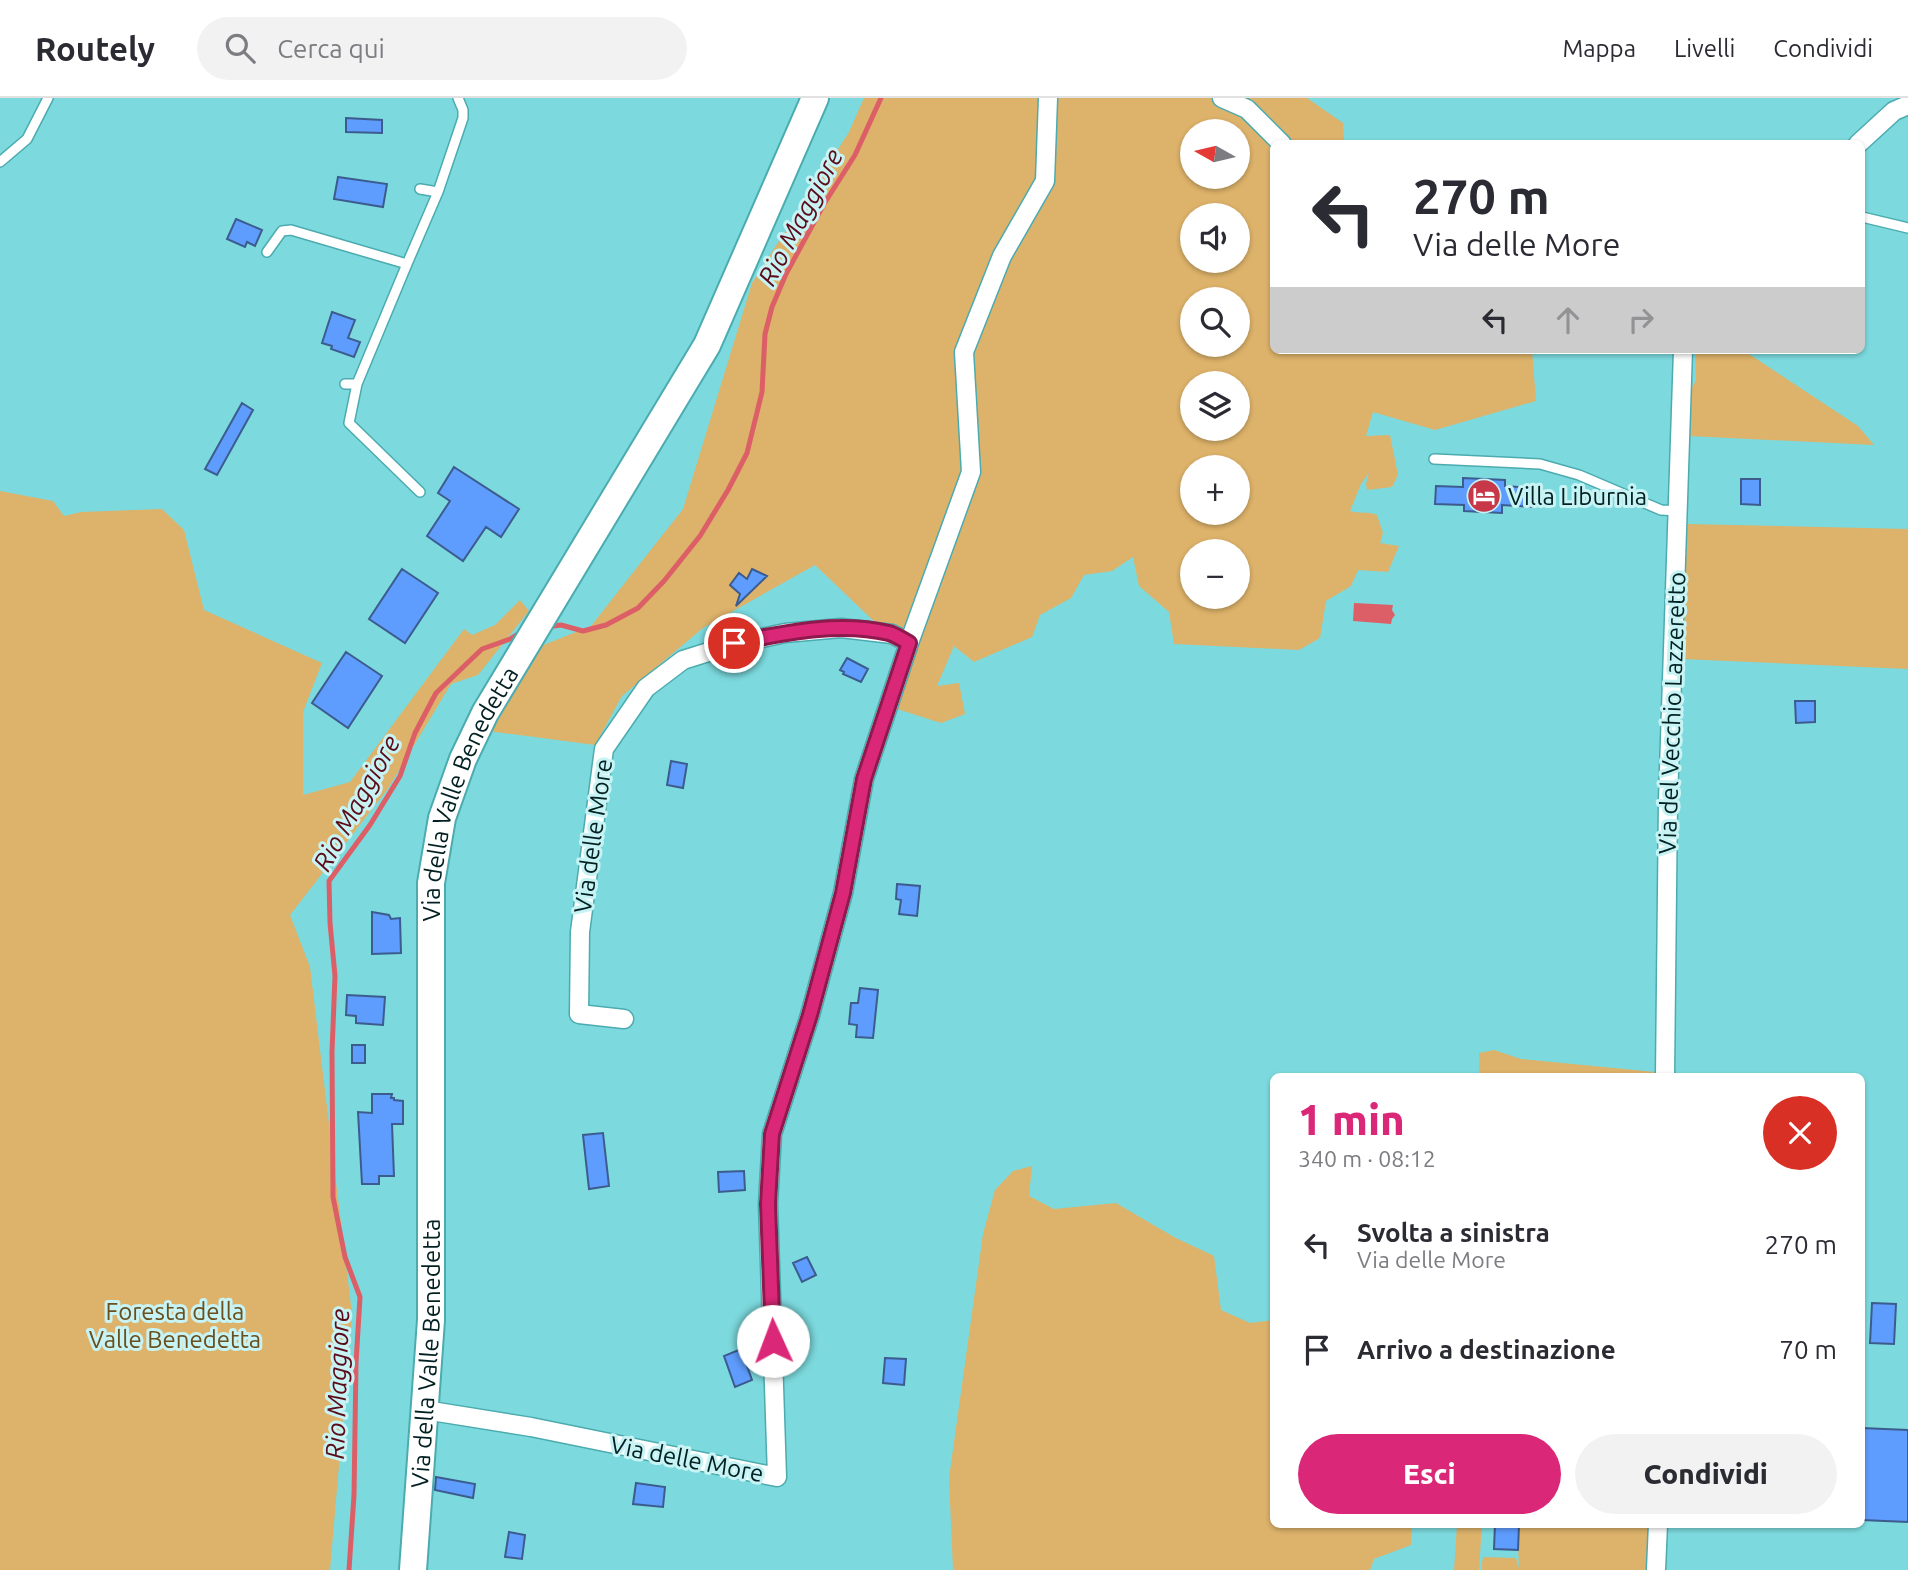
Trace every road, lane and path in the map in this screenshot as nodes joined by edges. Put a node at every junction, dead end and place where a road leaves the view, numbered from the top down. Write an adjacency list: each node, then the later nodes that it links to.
1 (48, 98): 9 (lane)
2 (458, 98): 11 (lane)
3 (815, 98): 25 (main road, Via della Valle Benedetta)
4 (1048, 98): 22 (street)
5 (1222, 98): 7 (street)
6 (1908, 105): 8 (street)
7 (1278, 140)
8 (1862, 140)
9 (0, 162)
10 (420, 189): 11 (lane)
11 (438, 192): 15 (lane)
12 (1865, 218): 13 (lane)
13 (1908, 228)
14 (267, 252): 15 (lane)
15 (407, 264): 18 (lane)
16 (1683, 354): 21 (street, Via del Vecchio Lazzeretto)
17 (345, 384): 18 (lane)
18 (357, 384): 20 (lane)
19 (1434, 458): 21 (lane)
20 (420, 492)
21 (1678, 511): 24 (street, Via del Vecchio Lazzeretto)
22 (909, 643): 23 (street, Via delle More); 25 (street, Via delle More)
23 (624, 1019)
24 (1665, 1073)
25 (425, 1410): 27 (main road, Via della Valle Benedetta)
26 (1659, 1528): 28 (street)
27 (413, 1570)
28 (1656, 1570)

